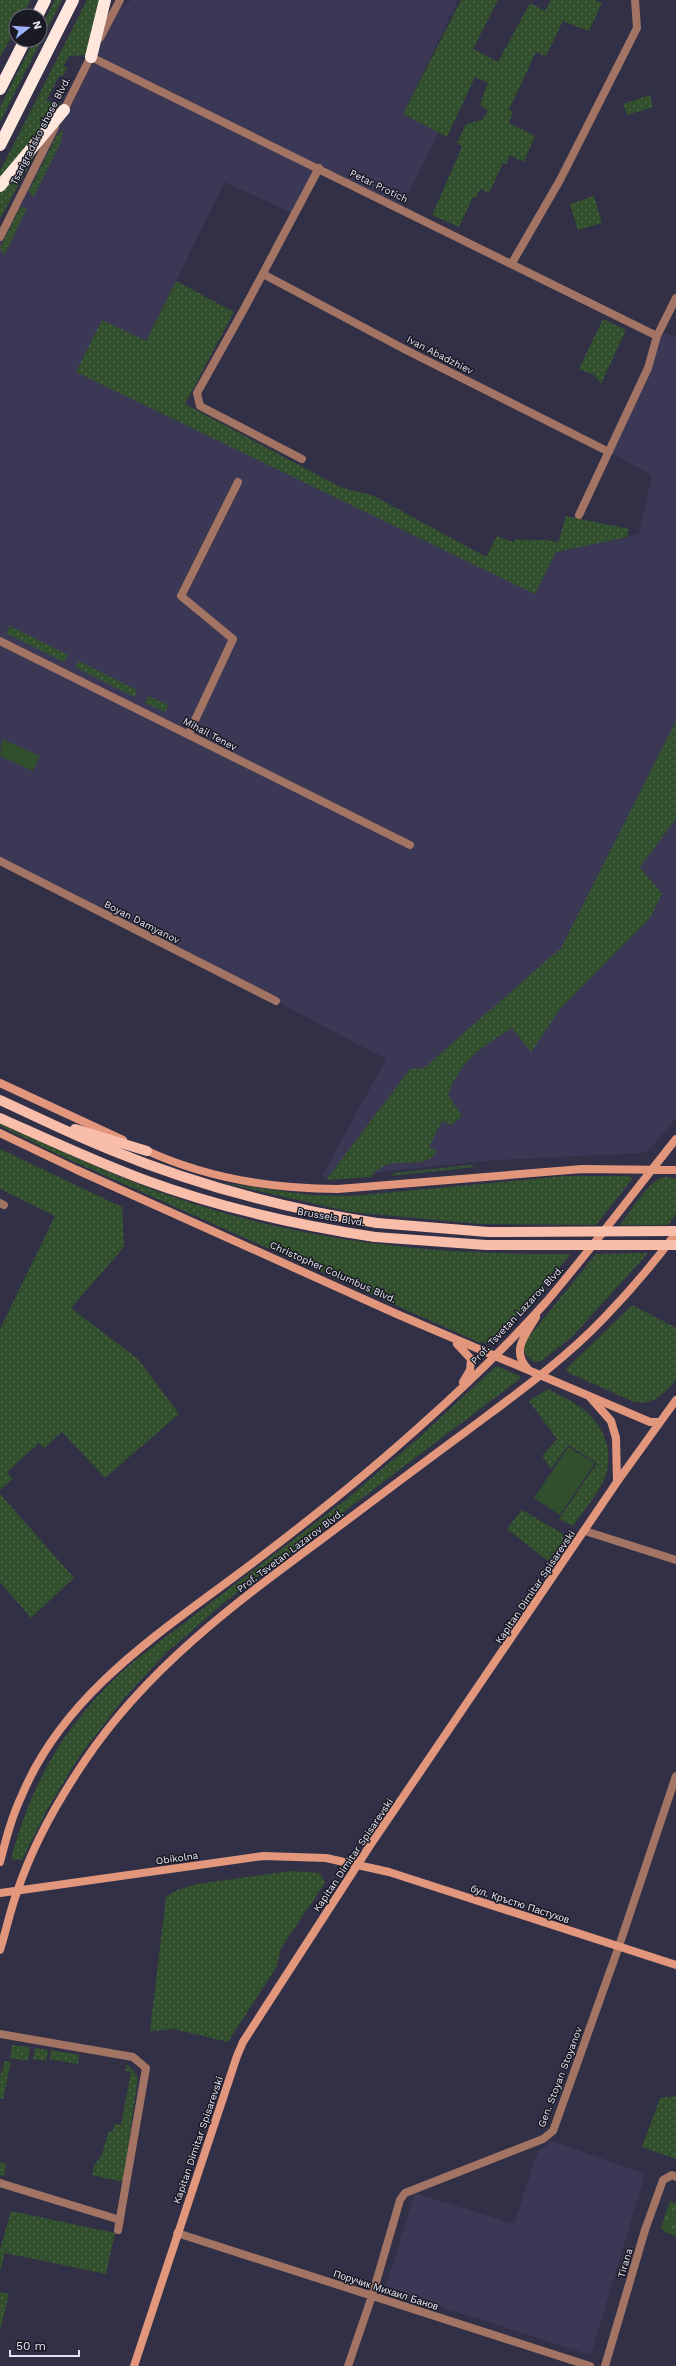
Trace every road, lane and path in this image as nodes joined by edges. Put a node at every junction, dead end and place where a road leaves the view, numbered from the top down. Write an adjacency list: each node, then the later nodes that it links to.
1 (73, 0): 9 (highway)
2 (105, 0): 6 (highway)
3 (120, 0): 6 (street, Tsarigradsko shose Blvd.)
4 (635, 0): 13 (street)
5 (21, 48): 7 (highway)
6 (91, 57): 8 (street, Tsarigradsko shose Blvd.); 10 (street, Petar Protich)
7 (0, 89)
8 (64, 110): 11 (highway); 12 (street, Tsarigradsko shose Blvd.)
9 (0, 144)
10 (319, 168): 13 (street, Petar Protich); 14 (street)
11 (0, 186)
12 (0, 236)
13 (512, 263): 16 (street, Petar Protich)
14 (263, 274): 17 (street, Ivan Abadzhiev); 18 (street)
15 (676, 298): 16 (street)
16 (657, 336): 17 (street)
17 (609, 452): 20 (street)
18 (302, 459)
19 (238, 482): 22 (street)
20 (579, 515)
21 (0, 641): 22 (street, Mihail Tenev)
22 (189, 733): 23 (street, Mihail Tenev)
23 (410, 845)
24 (0, 861): 25 (street, Boyan Damyanov)
25 (276, 1001)
26 (0, 1084): 32 (main road)
27 (0, 1100): 29 (main road)
28 (0, 1118): 36 (main road, Brussels Blvd., bridge)
29 (43, 1120): 32 (main road); 35 (main road, Brussels Blvd., bridge)
30 (0, 1133): 38 (main road, Christopher Columbus Blvd.)
31 (676, 1139): 33 (main road, Prof. Tsvetan Lazarov Blvd.)
32 (146, 1151): 33 (main road)
33 (653, 1168): 34 (main road); 37 (main road, Prof. Tsvetan Lazarov Blvd.)
34 (674, 1171)
35 (676, 1232): 41 (main road, Prof. Tsvetan Lazarov Blvd.)
36 (676, 1245)
37 (545, 1303): 39 (main road, Prof. Tsvetan Lazarov Blvd.); 40 (main road)
38 (445, 1335): 39 (main road, Christopher Columbus Blvd.); 42 (main road)
39 (495, 1356): 40 (main road, Christopher Columbus Blvd.); 42 (main road, Prof. Tsvetan Lazarov Blvd.)
40 (529, 1370): 41 (main road, Christopher Columbus Blvd.)
41 (541, 1374): 43 (main road, Christopher Columbus Blvd.); 52 (main road, Prof. Tsvetan Lazarov Blvd.)
42 (458, 1391): 50 (main road, Prof. Tsvetan Lazarov Blvd.)
43 (588, 1395): 45 (main road, Christopher Columbus Blvd.); 46 (main road)
44 (676, 1400): 45 (main road, Kapitan Dimitar Spisarevski)
45 (659, 1422): 46 (main road, Kapitan Dimitar Spisarevski)
46 (617, 1482): 47 (main road, Kapitan Dimitar Spisarevski)
47 (585, 1531): 48 (street); 51 (main road, Kapitan Dimitar Spisarevski)
48 (676, 1560)
49 (676, 1776): 54 (street, Gen. Stoyan Stoyanov)
50 (0, 1862)
51 (357, 1864): 52 (main road, Obikolna); 54 (main road, бул. Кръстю Пастухов); 62 (main road, Kapitan Dimitar Spisarevski)
52 (17, 1891): 53 (main road, Obikolna); 55 (main road, Prof. Tsvetan Lazarov Blvd.)
53 (0, 1893)
54 (619, 1946): 56 (main road, бул. Кръстю Пастухов); 63 (street, Gen. Stoyan Stoyanov)
55 (0, 1950)
56 (676, 1965)
57 (0, 2034): 60 (street)
58 (676, 2177): 67 (street, Tirana)
59 (0, 2183): 60 (street)
60 (120, 2220): 61 (street)
61 (118, 2230)
62 (177, 2233): 63 (street, Поручик Михаил Банов); 64 (main road, Kapitan Dimitar Spisarevski)
63 (372, 2296): 65 (street, Gen. Stoyan Stoyanov); 66 (street, Поручик Михаил Банов)
64 (134, 2366)
65 (348, 2366)
66 (590, 2366)
67 (605, 2366)

